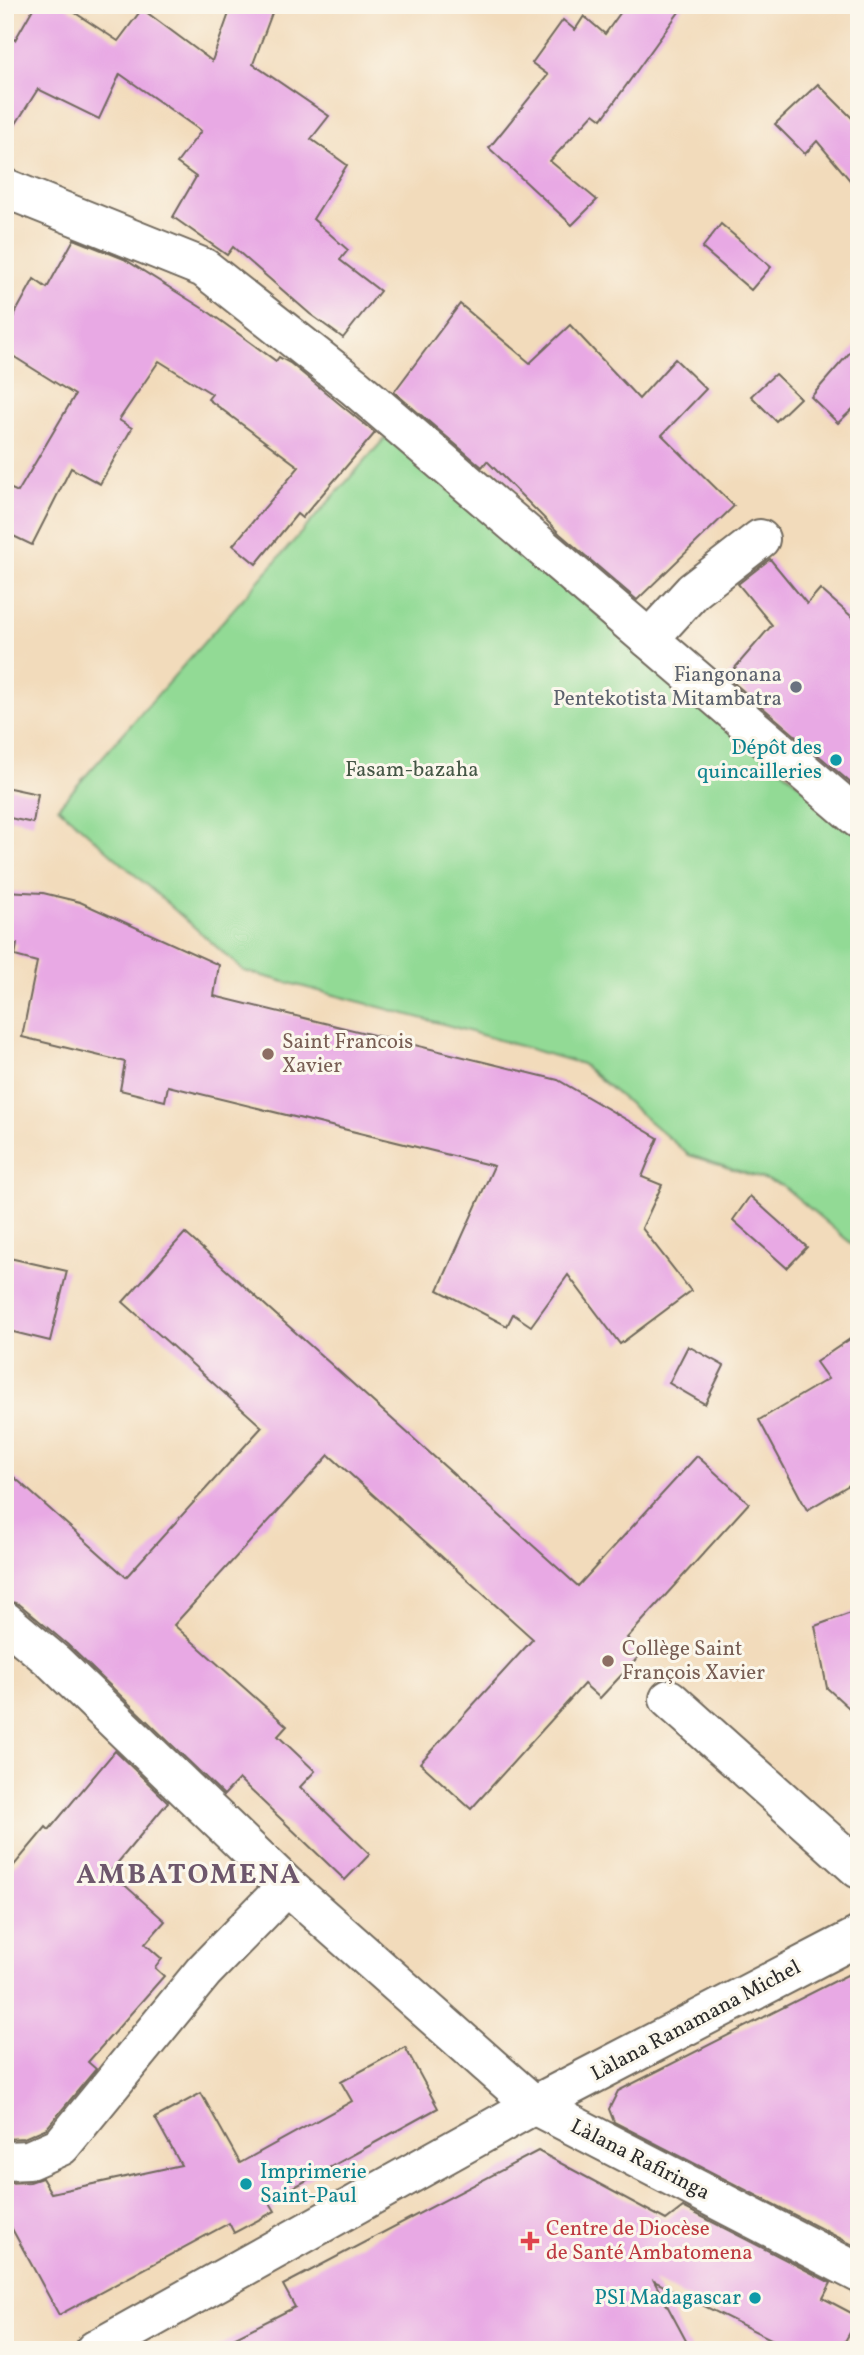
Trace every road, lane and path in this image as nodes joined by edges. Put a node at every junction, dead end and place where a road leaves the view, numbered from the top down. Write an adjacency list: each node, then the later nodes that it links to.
1 (5, 188): 3 (street)
2 (760, 539): 3 (street)
3 (649, 639): 4 (street)
4 (859, 819)
5 (5, 1621): 8 (street, Làlana Rafiringa)
6 (669, 1699): 7 (street)
7 (859, 1869)
8 (286, 1886): 10 (street, Làlana Rafiringa); 11 (street)
9 (859, 1936): 10 (street, Làlana Ranamana Michel)
10 (534, 2105): 12 (street, Làlana Rafiringa); 13 (street, Làlana Ranamana Michel)
11 (5, 2161)
12 (859, 2273)
13 (95, 2350)

